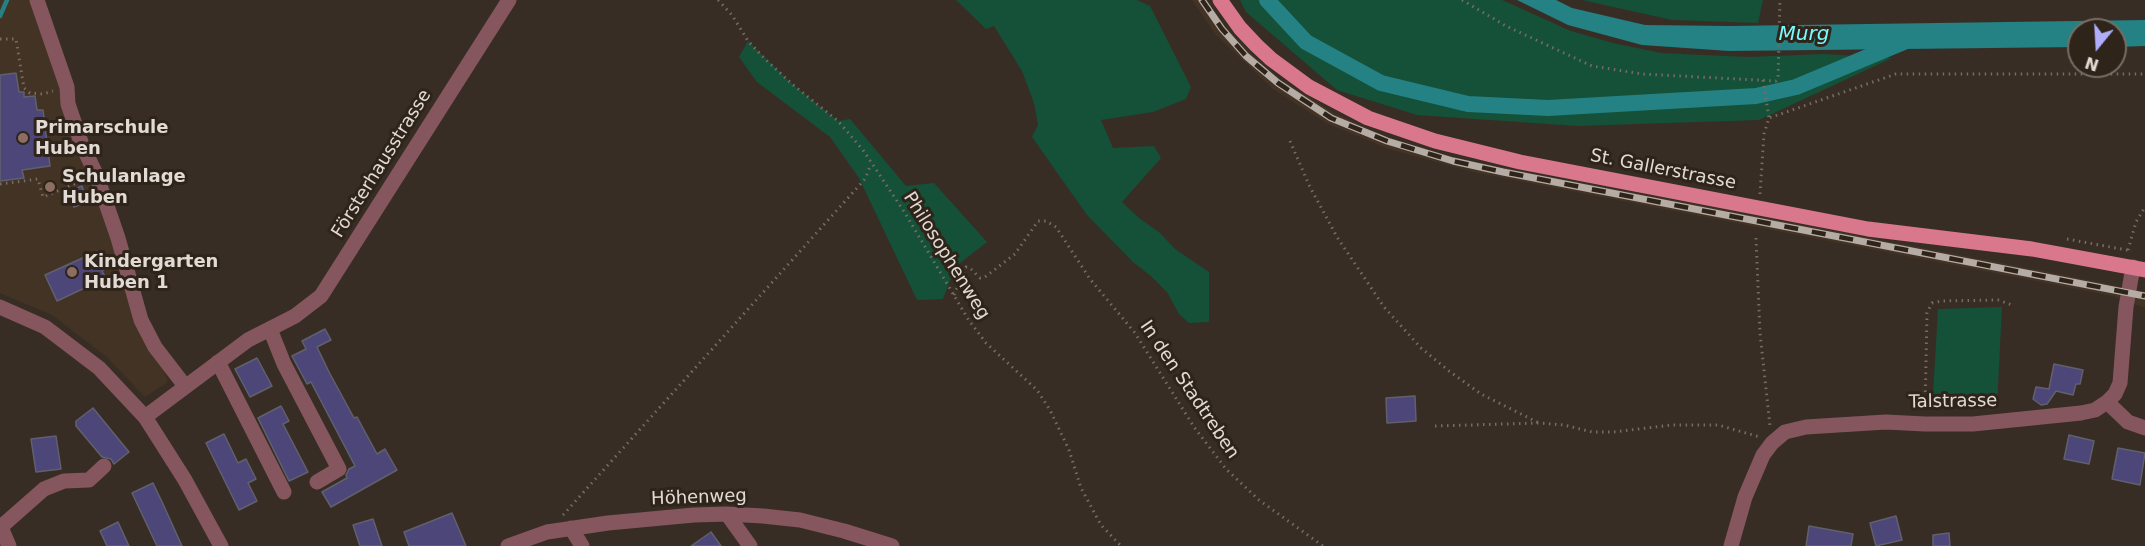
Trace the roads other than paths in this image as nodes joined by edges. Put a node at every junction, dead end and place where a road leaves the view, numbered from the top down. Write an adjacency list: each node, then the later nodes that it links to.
1 (37, 0): 8 (street)
2 (509, 0): 6 (street, Försterhausstrasse)
3 (1220, 0): 4 (main road, St. Gallerstrasse)
4 (2133, 261): 9 (street)
5 (0, 307): 10 (street)
6 (270, 329): 7 (street, Försterhausstrasse); 13 (street)
7 (218, 362): 8 (street, Försterhausstrasse); 14 (street)
8 (185, 386): 10 (street, Försterhausstrasse)
9 (2107, 402): 11 (street); 24 (street, Talstrasse)
10 (145, 417): 19 (street)
11 (2145, 428)
12 (105, 466): 16 (street)
13 (317, 482)
14 (284, 492)
15 (727, 514): 17 (street, Höhenweg); 22 (street); 23 (street, Höhenweg)
16 (1, 526): 18 (street)
17 (571, 528): 20 (street, Höhenweg); 21 (street)
18 (9, 546)
19 (221, 546)
20 (508, 546)
21 (582, 546)
22 (750, 546)
23 (892, 546)
24 (1731, 546)

